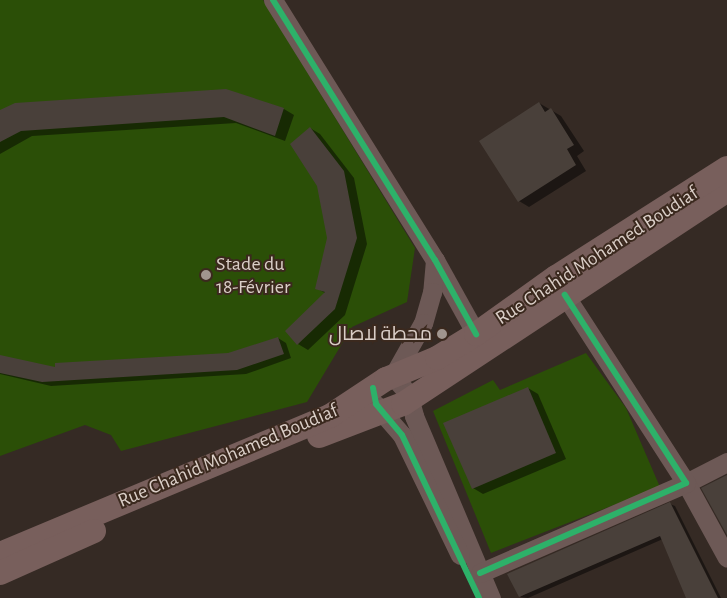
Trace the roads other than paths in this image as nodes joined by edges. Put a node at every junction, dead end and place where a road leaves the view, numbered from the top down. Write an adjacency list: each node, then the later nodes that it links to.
1 (273, 0): 4 (street)
2 (727, 168): 6 (main road, Rue Chahid Mohamed Boudiaf)
3 (727, 190): 5 (main road, Rue Chahid Mohamed Boudiaf)
4 (435, 260): 6 (street); 7 (street)
5 (565, 295): 9 (main road, Rue Chahid Mohamed Boudiaf); 12 (street)
6 (476, 334): 7 (main road, Rue Chahid Mohamed Boudiaf)
7 (393, 376): 8 (main road, Rue Chahid Mohamed Boudiaf); 9 (street)
8 (373, 388): 10 (street); 13 (main road, Rue Chahid Mohamed Boudiaf)
9 (410, 400): 10 (main road, Rue Chahid Mohamed Boudiaf); 16 (street)
10 (382, 413): 15 (main road, Rue Chahid Mohamed Boudiaf); 17 (street)
11 (727, 462): 12 (street)
12 (686, 483): 14 (street); 16 (street)
13 (0, 554)
14 (727, 558)
15 (0, 573)
16 (480, 573): 18 (street)
17 (479, 598)
18 (491, 598)

